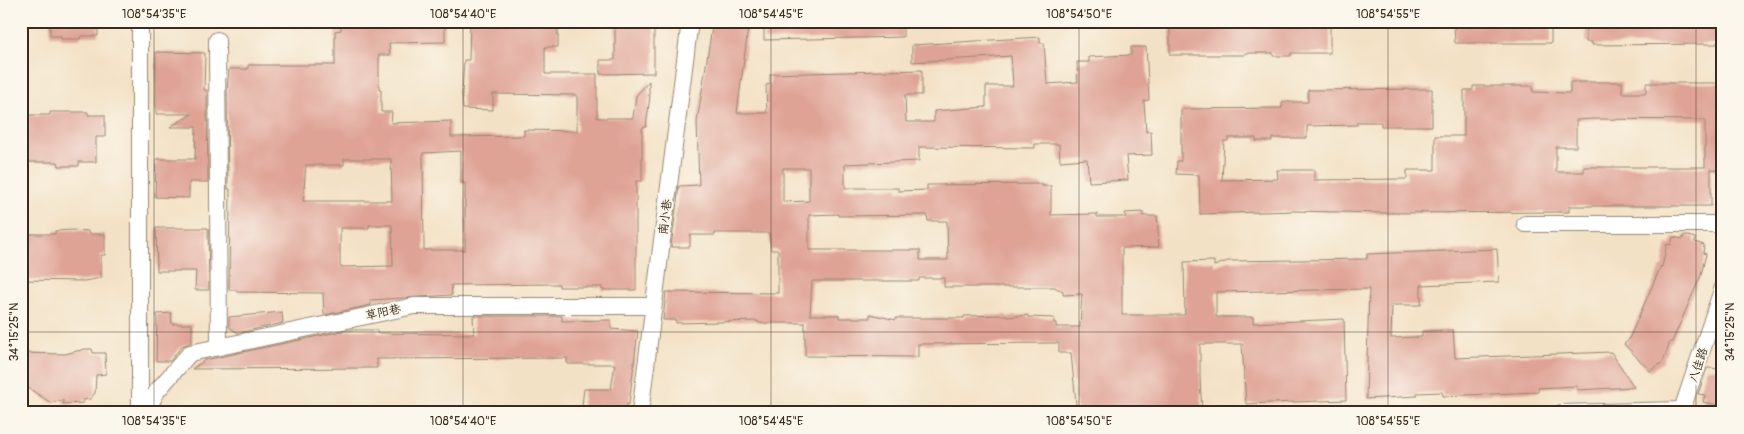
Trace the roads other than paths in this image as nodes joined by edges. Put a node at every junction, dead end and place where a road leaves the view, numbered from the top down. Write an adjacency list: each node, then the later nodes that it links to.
1 (140, 21): 10 (street)
2 (690, 21): 7 (street, 南小巷)
3 (217, 40): 8 (street)
4 (1525, 224): 5 (street)
5 (1723, 224)
6 (1723, 287): 9 (street, 八佳路)
7 (654, 306): 8 (street, 草阳巷); 12 (street, 南小巷)
8 (219, 347): 11 (street, 草阳巷)
9 (1682, 411): 13 (street)
10 (140, 413)
11 (146, 413)
12 (640, 413)
13 (1561, 413)

